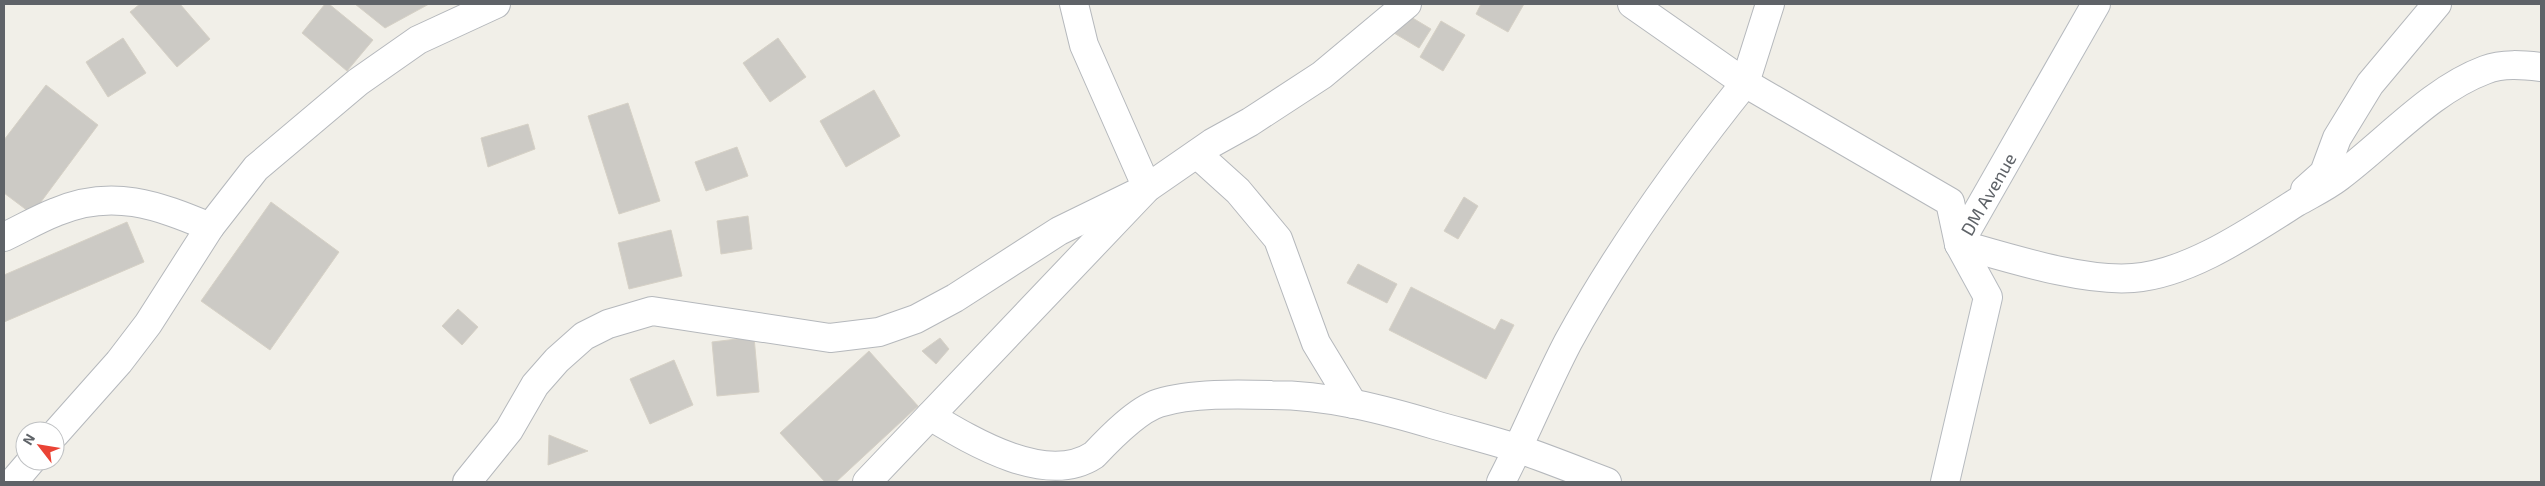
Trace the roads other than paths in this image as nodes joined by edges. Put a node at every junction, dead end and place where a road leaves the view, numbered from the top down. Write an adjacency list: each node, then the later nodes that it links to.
1 (496, 4): 13 (street)
2 (1074, 4): 11 (street)
3 (1407, 4): 10 (street)
4 (1632, 4): 9 (street)
5 (1770, 4): 9 (street)
6 (2096, 4): 15 (street, DM Avenue)
7 (2437, 4): 12 (street)
8 (2541, 67): 12 (street)
9 (1745, 83): 15 (street); 19 (street)
10 (1196, 154): 11 (street); 16 (street)
11 (1148, 188): 17 (street); 22 (street)
12 (2272, 218): 15 (street)
13 (210, 227): 14 (street); 18 (street)
14 (4, 236)
15 (1959, 244): 26 (street, DM Avenue)
16 (1353, 404): 17 (street); 19 (street)
17 (930, 416): 23 (street)
18 (65, 423)
19 (1519, 449): 24 (street); 25 (street)
20 (22, 471): 21 (street)
21 (13, 482)
22 (467, 482)
23 (866, 482)
24 (1501, 482)
25 (1607, 482)
26 (1945, 482)

